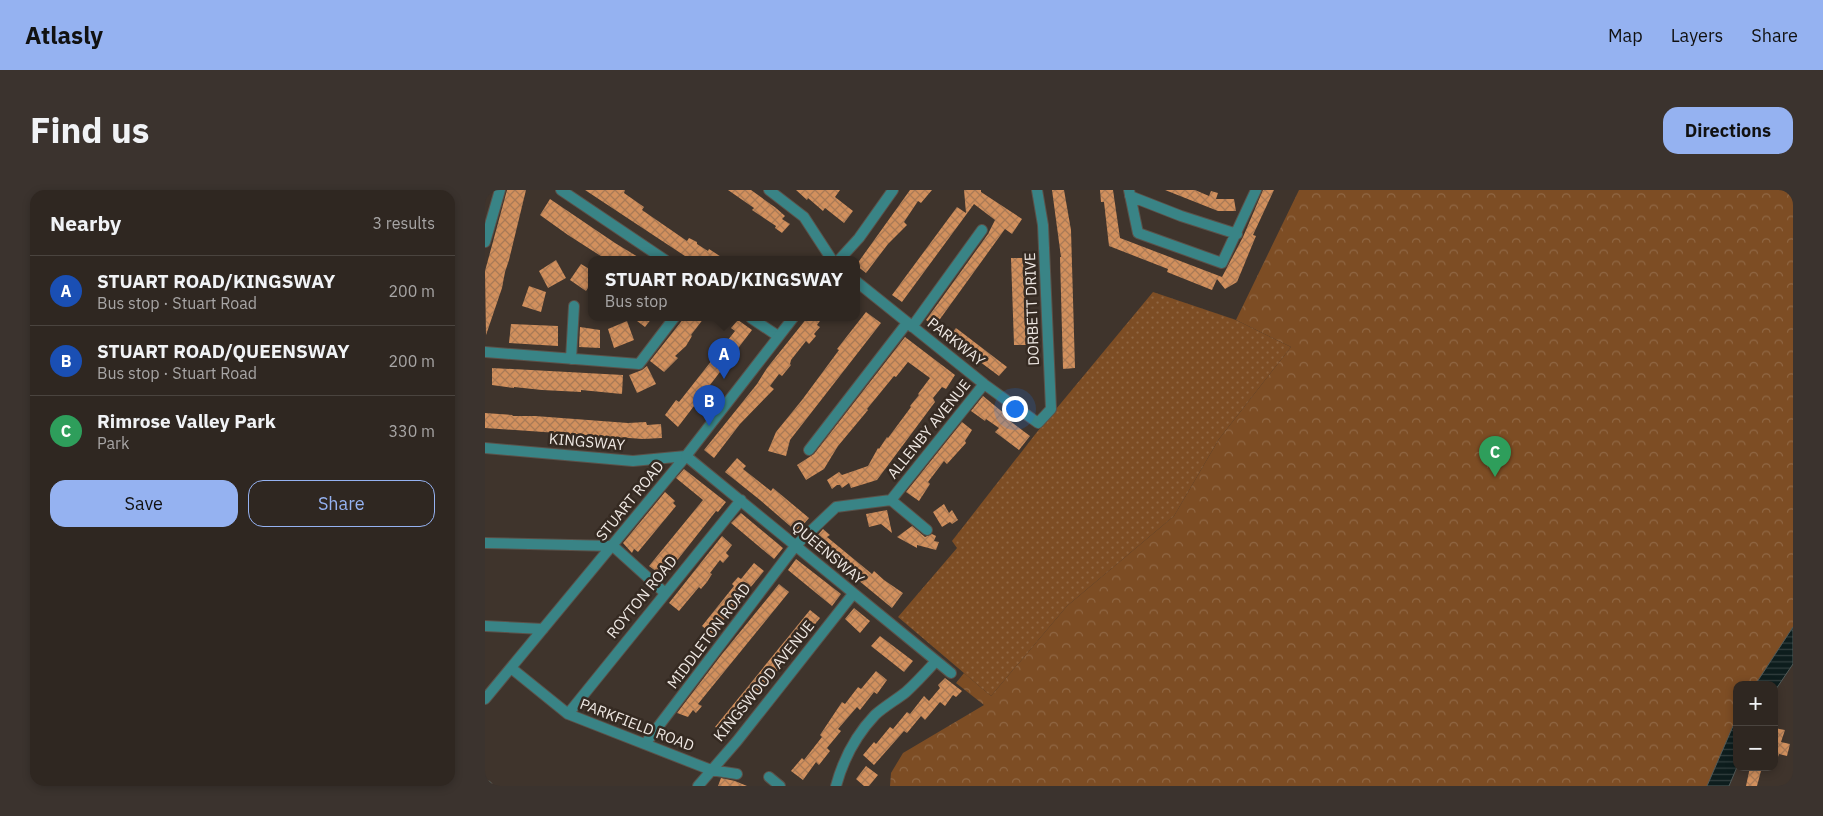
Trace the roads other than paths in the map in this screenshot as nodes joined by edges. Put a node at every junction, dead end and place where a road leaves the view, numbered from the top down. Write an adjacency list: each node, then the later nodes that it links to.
1 (500, 190): 10 (street)
2 (561, 190): 11 (street)
3 (769, 190): 12 (street)
4 (893, 190): 13 (street)
5 (1037, 190): 24 (street, DORBETT DRIVE)
6 (1256, 190): 9 (street)
7 (1129, 193): 9 (street); 9 (street)
8 (982, 230): 19 (street)
9 (1237, 234)
10 (485, 242)
11 (659, 256)
12 (829, 256)
13 (843, 256)
14 (860, 284): 19 (street, PARKWAY)
15 (574, 306): 22 (street)
16 (672, 321): 22 (street)
17 (756, 321): 20 (street)
18 (791, 321): 20 (street, STUART ROAD)
19 (910, 325): 23 (street, PARKWAY); 26 (street)
20 (779, 336): 27 (street, STUART ROAD)
21 (485, 352): 22 (street)
22 (571, 359)
23 (985, 384): 24 (street, PARKWAY); 29 (street, ALLENBY AVENUE)
24 (1038, 423)
25 (485, 448): 27 (street, KINGSWAY)
26 (809, 450)
27 (686, 456): 28 (street, QUEENSWAY); 32 (street, STUART ROAD)
28 (741, 500): 33 (street, QUEENSWAY); 34 (street, ROYTON ROAD)
29 (891, 500): 30 (street); 33 (street, ALLENBY AVENUE)
30 (927, 530)
31 (485, 543): 32 (street)
32 (613, 546): 34 (street); 37 (street, STUART ROAD)
33 (796, 546): 35 (street, QUEENSWAY); 43 (street, MIDDLETON ROAD)
34 (665, 593): 42 (street, ROYTON ROAD)
35 (853, 594): 38 (street, QUEENSWAY); 44 (street, KINGSWOOD AVENUE)
36 (485, 626): 37 (street)
37 (543, 629): 39 (street, STUART ROAD)
38 (935, 661): 40 (street, QUEENSWAY); 49 (street)
39 (511, 668): 41 (street, STUART ROAD); 42 (street, PARKFIELD ROAD)
40 (951, 674)
41 (485, 699)
42 (568, 714): 43 (street, PARKFIELD ROAD)
43 (645, 744): 44 (street, PARKFIELD ROAD)
44 (711, 770): 45 (street, PARKFIELD ROAD); 47 (street, KINGSWOOD AVENUE)
45 (737, 774)
46 (769, 777): 48 (street)
47 (698, 786)
48 (779, 786)
49 (836, 786)

